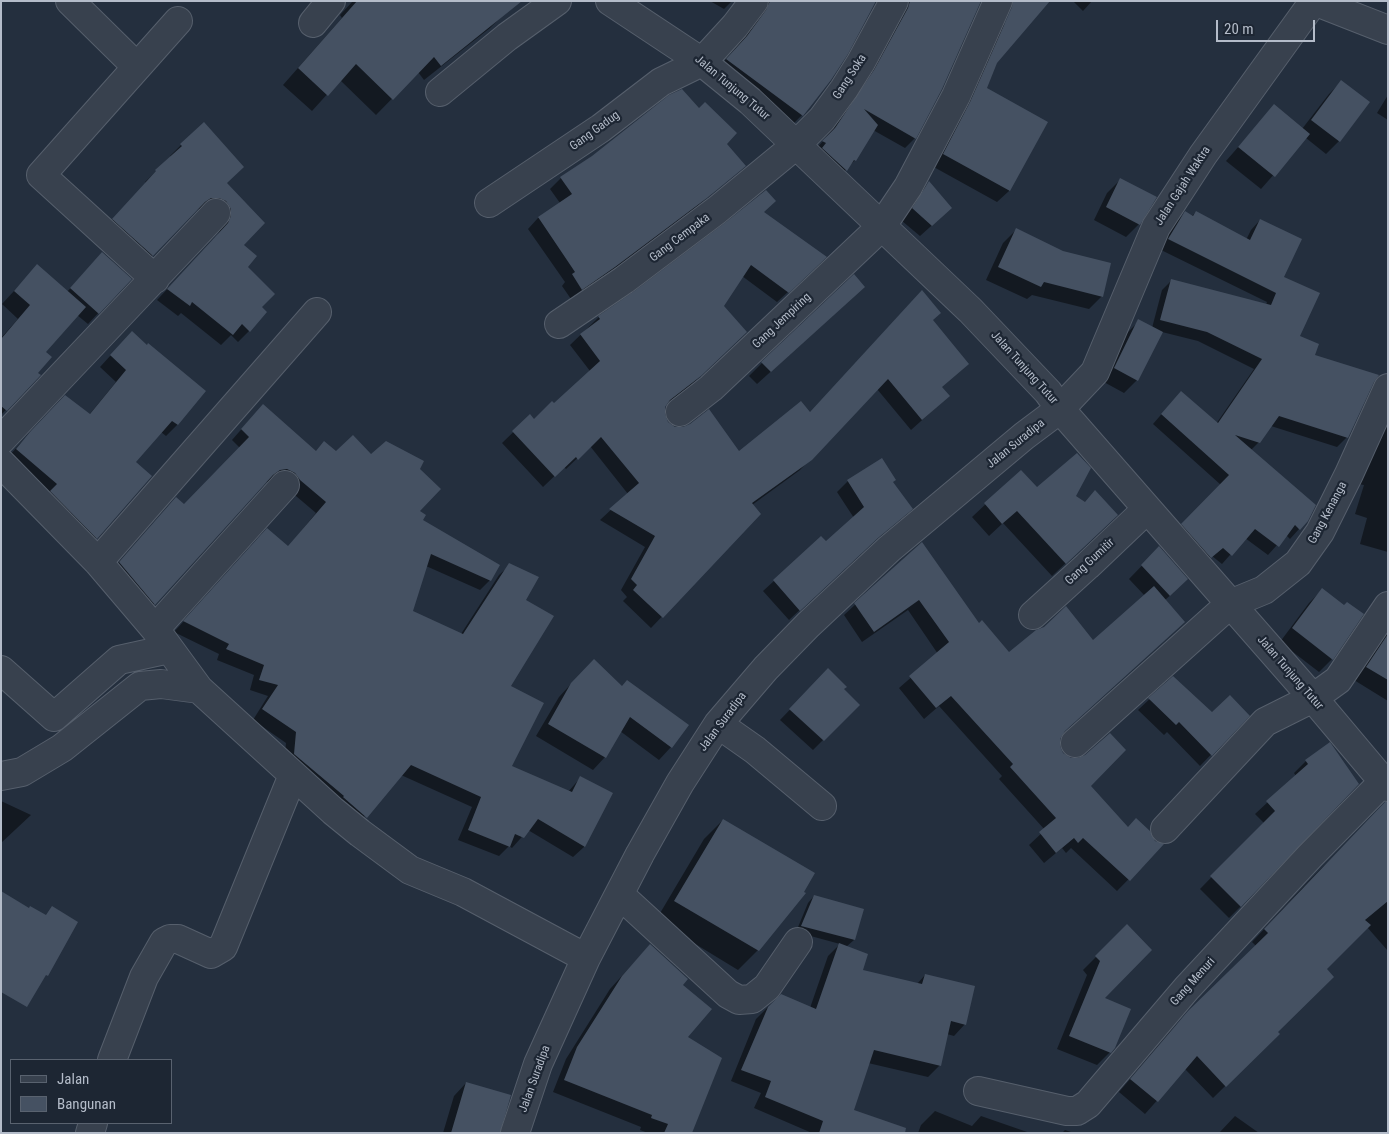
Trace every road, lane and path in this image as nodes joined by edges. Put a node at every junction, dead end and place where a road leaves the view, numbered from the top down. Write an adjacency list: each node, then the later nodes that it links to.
1 (70, 1): 13 (street)
2 (331, 1): 10 (street)
3 (557, 1): 14 (street)
4 (754, 1): 12 (street)
5 (894, 1): 15 (street, Gang Soka)
6 (998, 1): 18 (street, Gang Jempiring)
7 (1314, 1): 11 (street); 23 (street, Jalan Gajah Waktra)
8 (619, 4): 12 (street, Jalan Tunjung Tutur)
9 (178, 21): 13 (street)
10 (313, 23)
11 (1388, 30)
12 (702, 62): 15 (street, Jalan Tunjung Tutur); 16 (street, Gang Gadug)
13 (138, 67): 19 (street)
14 (440, 92)
15 (796, 145): 18 (street, Jalan Tunjung Tutur); 21 (street, Gang Cempaka)
16 (490, 203)
17 (216, 213): 19 (street)
18 (880, 227): 23 (street, Jalan Tunjung Tutur); 24 (street, Gang Jempiring)
19 (155, 279): 25 (street)
20 (317, 312): 29 (street)
21 (559, 324)
22 (1388, 388): 30 (street, Gang Kenanga)
23 (1060, 409): 28 (street, Jalan Tunjung Tutur); 37 (street, Jalan Suradipa)
24 (680, 412)
25 (1, 440)
26 (1, 464): 29 (street)
27 (284, 485): 33 (street)
28 (1147, 509): 30 (street, Jalan Tunjung Tutur); 32 (street, Gang Gumitir)
29 (98, 562): 33 (street)
30 (1230, 604): 36 (street, Jalan Tunjung Tutur); 38 (street, Gang Kenanga)
31 (1388, 606): 36 (street)
32 (1033, 615)
33 (162, 639): 34 (street); 35 (street)
34 (1, 670)
35 (199, 689): 39 (street); 40 (street)
36 (1313, 698): 41 (street, Jalan Tunjung Tutur); 43 (street)
37 (718, 724): 42 (street); 44 (street, Jalan Suradipa)
38 (1075, 744)
39 (293, 775): 46 (street); 47 (street)
40 (1, 776)
41 (1385, 785): 48 (street, Gang Menuri)
42 (822, 806)
43 (1166, 829)
44 (620, 895): 45 (street); 46 (street, Jalan Suradipa)
45 (798, 942)
46 (586, 958): 49 (street, Jalan Suradipa)
47 (112, 1059)
48 (978, 1091)
49 (515, 1133)

